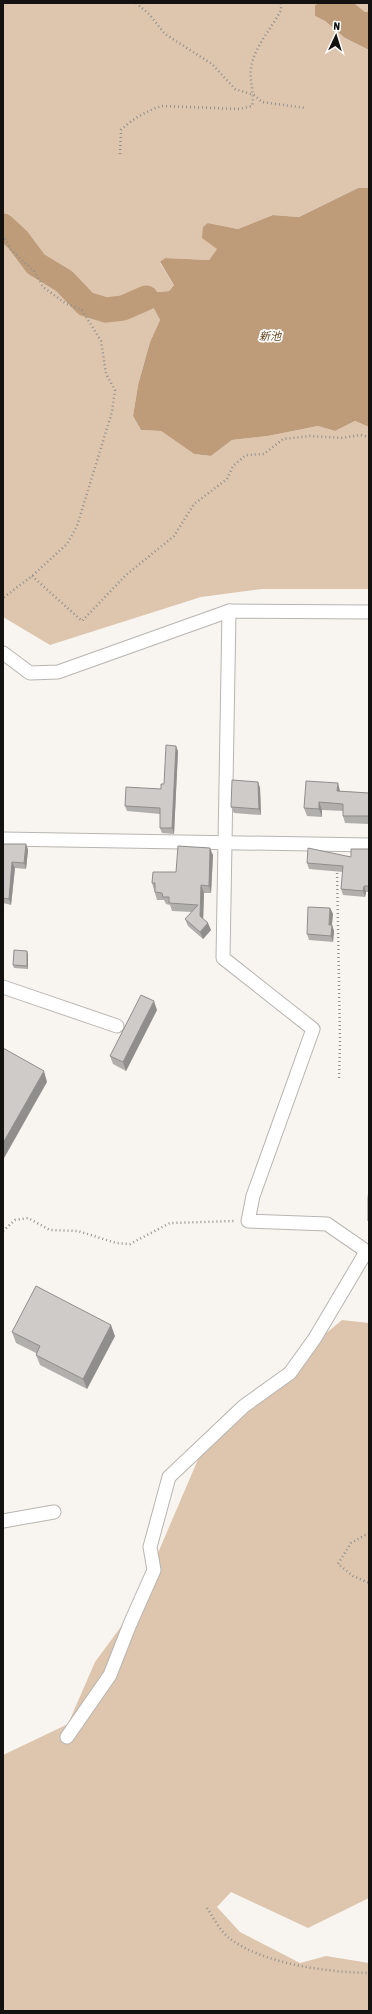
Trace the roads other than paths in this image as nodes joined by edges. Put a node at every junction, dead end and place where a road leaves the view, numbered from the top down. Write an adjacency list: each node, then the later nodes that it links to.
1 (229, 611): 2 (street); 3 (street); 5 (street)
2 (369, 612)
3 (3, 653)
4 (3, 839): 5 (street)
5 (225, 844): 6 (street); 9 (street)
6 (369, 845)
7 (3, 987): 8 (street)
8 (116, 1026)
9 (367, 1252): 12 (street)
10 (54, 1512): 11 (street)
11 (3, 1520)
12 (67, 1737)

